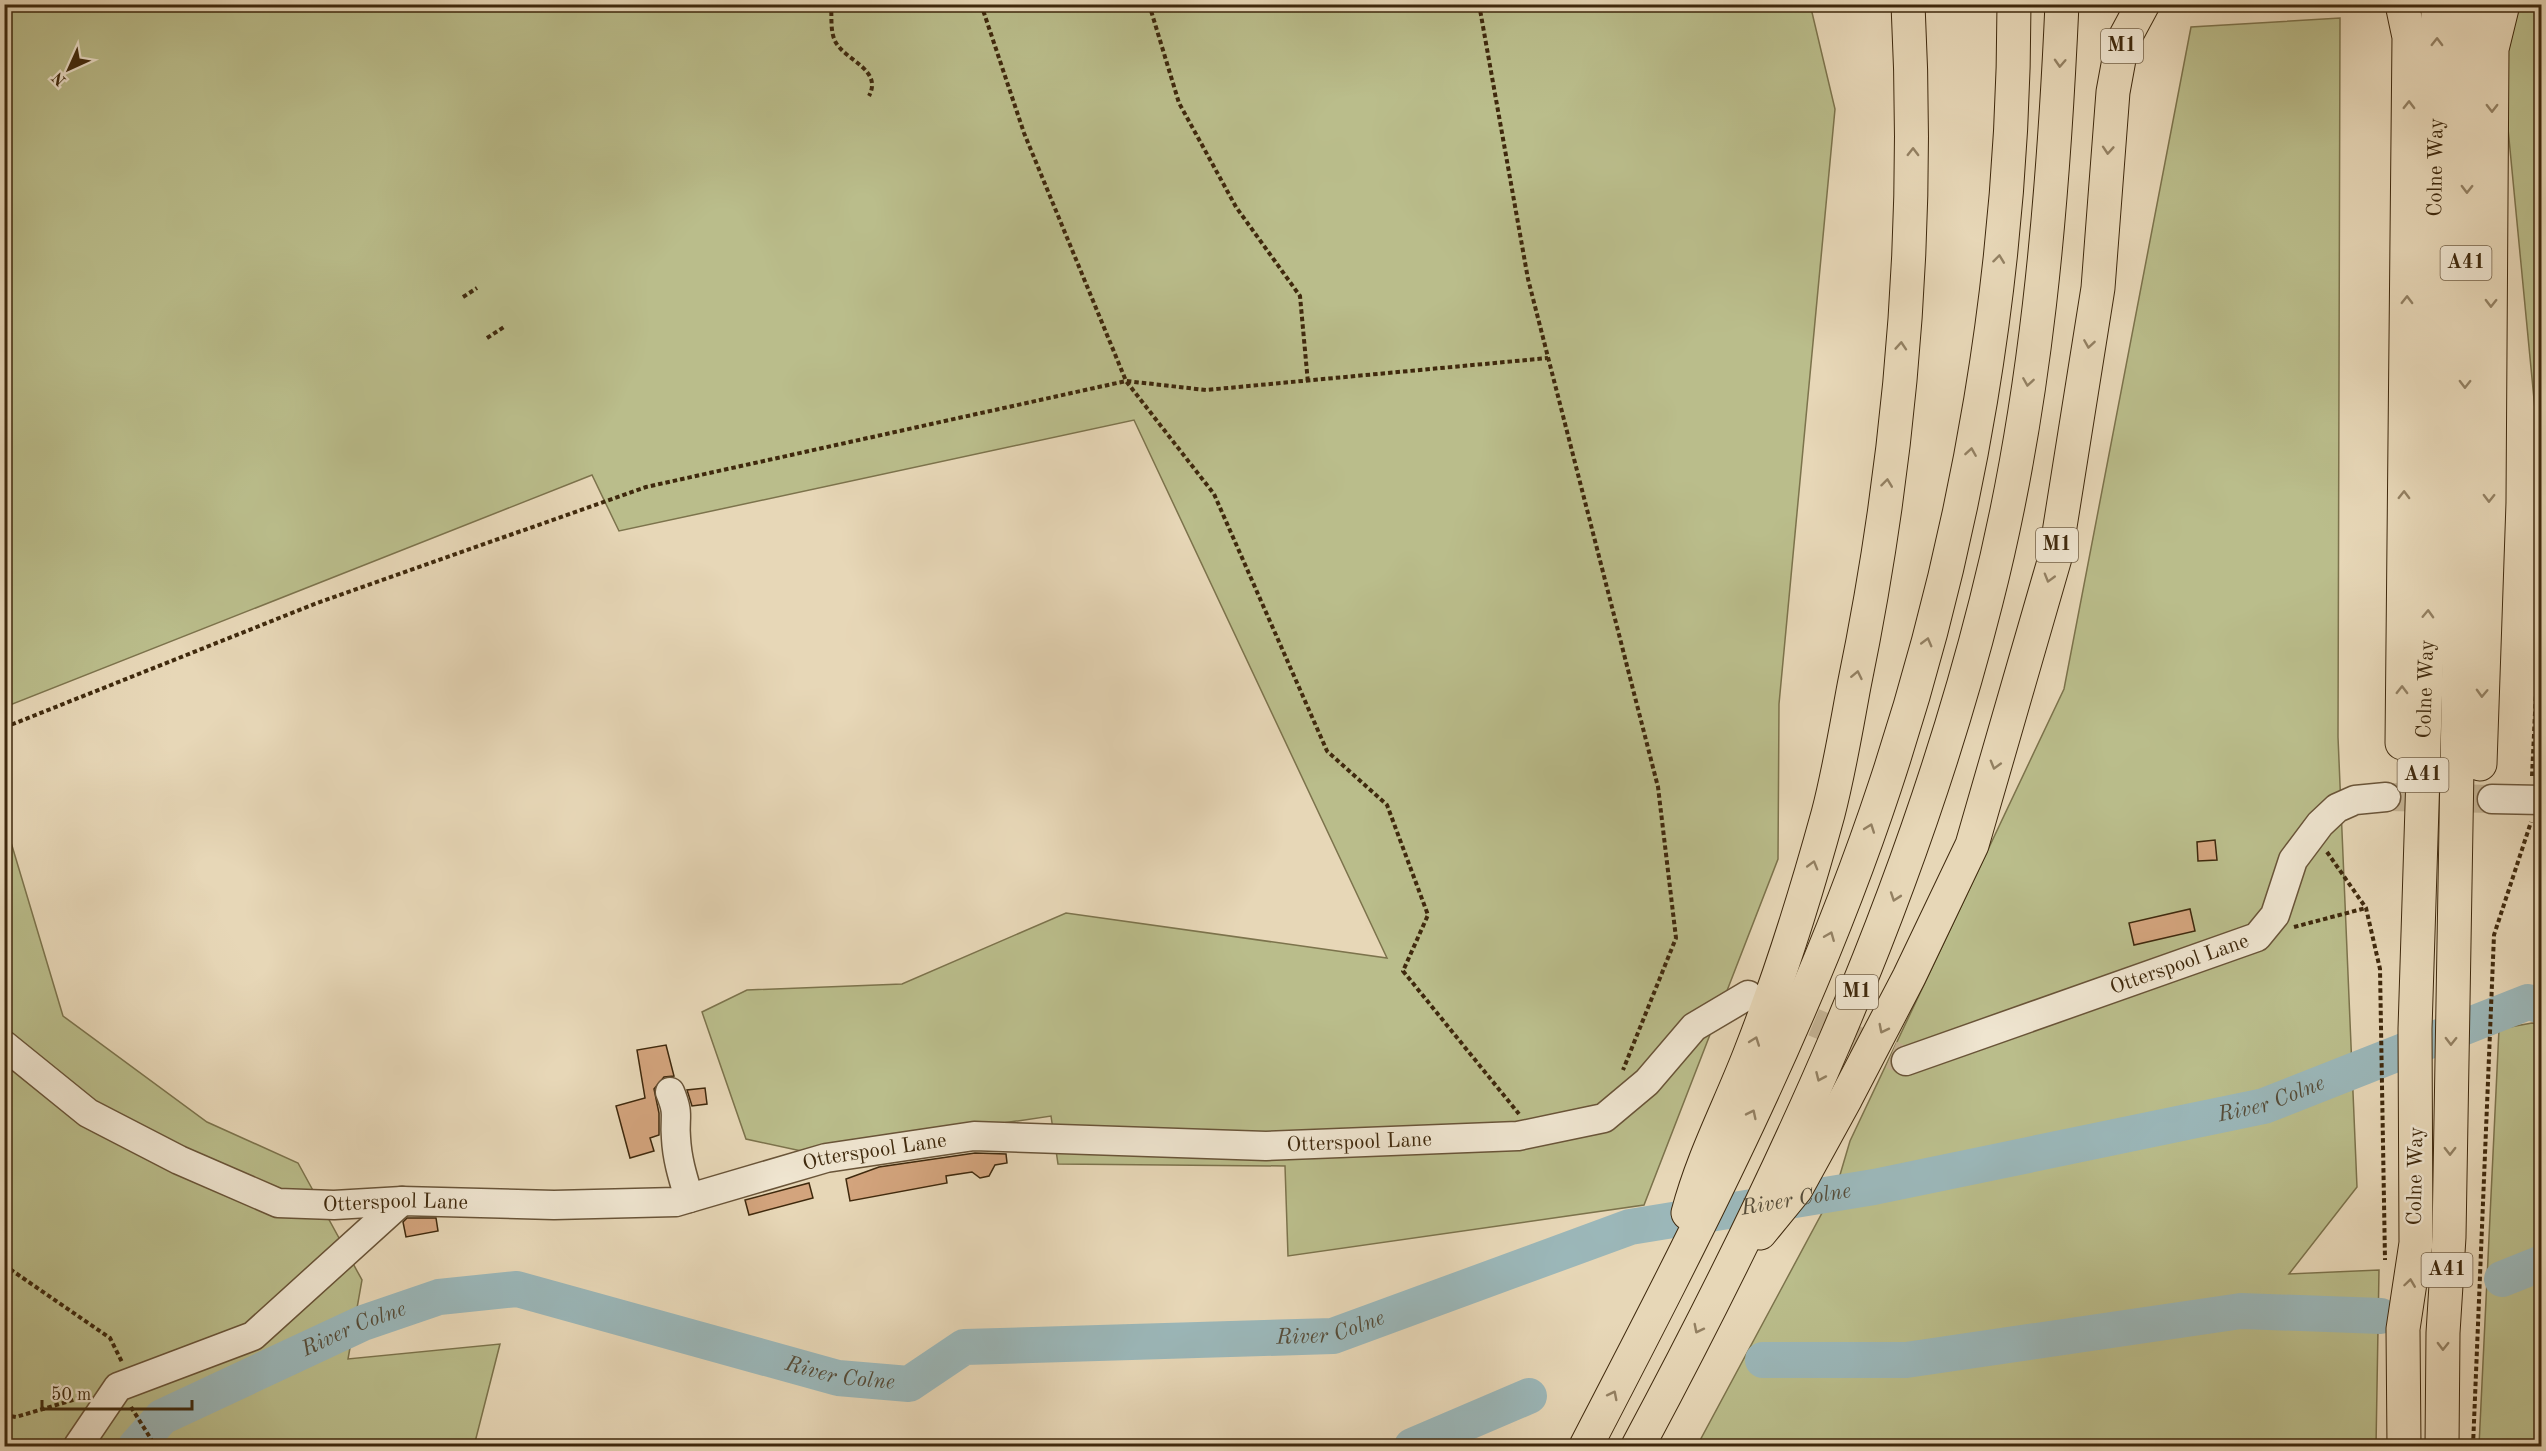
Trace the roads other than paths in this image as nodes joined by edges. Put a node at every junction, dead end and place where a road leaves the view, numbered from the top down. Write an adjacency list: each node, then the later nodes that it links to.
1 (1908, 4): 18 (highway, M1, one-way to 1)
2 (2014, 4): 18 (highway, M1, one-way to 2)
3 (2062, 4): 21 (highway, M1, one-way to 21)
4 (2143, 4): 21 (highway, M1, one-way to 21)
5 (2402, 4): 14 (highway, one-way to 5)
6 (2438, 4): 14 (highway, Colne Way / A41, one-way to 6)
7 (2470, 4): 12 (highway, Colne Way / A41, one-way to 12)
8 (2503, 4): 12 (highway, one-way to 12)
9 (2386, 797): 16 (street, Otterspool Lane)
10 (2492, 799): 11 (street)
11 (2537, 800)
12 (2452, 989): 26 (highway, Colne Way / A41, one-way to 26)
13 (1748, 995): 19 (street, Otterspool Lane)
14 (2415, 1029): 25 (highway, Colne Way / A41, one-way to 14)
15 (4, 1045): 20 (street, Otterspool Lane)
16 (1906, 1061)
17 (670, 1092): 19 (street)
18 (1712, 1170): 23 (highway, M1, one-way to 18)
19 (689, 1198): 20 (street, Otterspool Lane)
20 (402, 1201): 22 (street)
21 (1725, 1277): 24 (highway, M1, one-way to 24)
22 (78, 1446)
23 (1586, 1446)
24 (1638, 1446)
25 (2404, 1446)
26 (2442, 1446)

